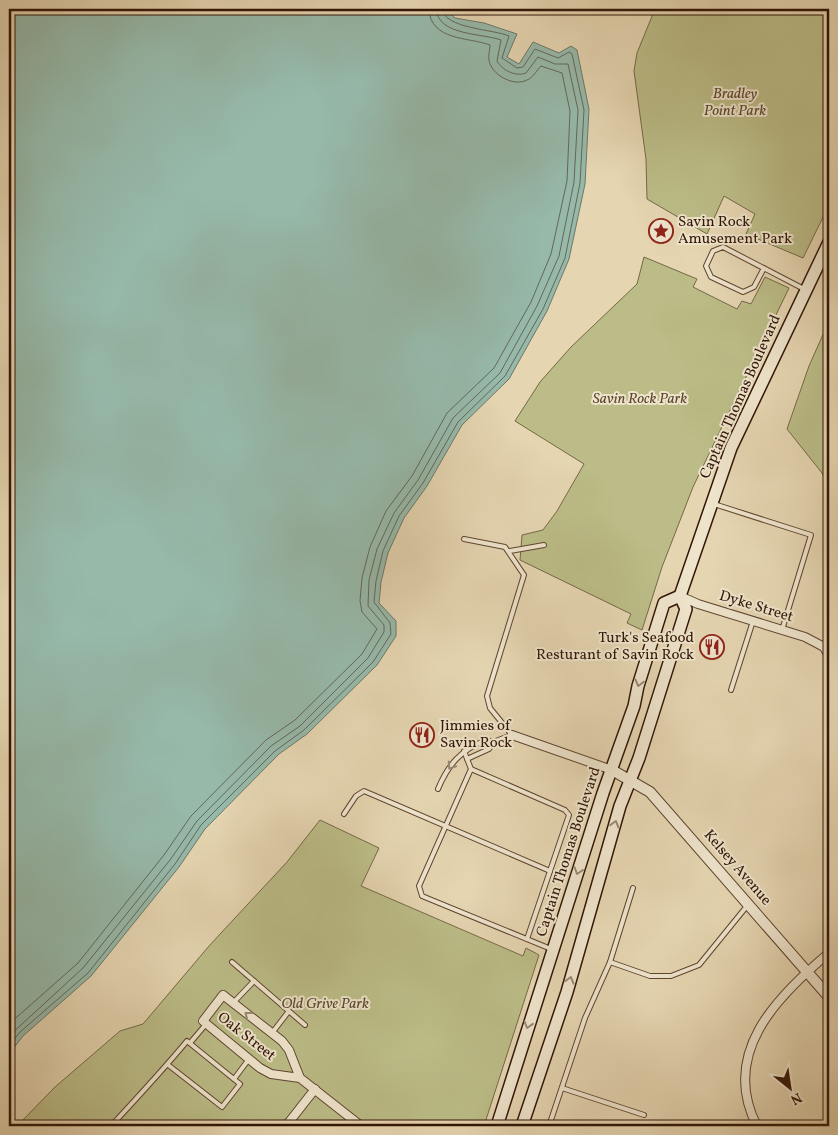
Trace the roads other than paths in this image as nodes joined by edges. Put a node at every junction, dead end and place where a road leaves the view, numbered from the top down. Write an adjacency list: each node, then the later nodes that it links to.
1 (829, 242): 3 (main road, Captain Thomas Boulevard)
2 (764, 268): 2 (lane); 3 (lane)
3 (806, 290): 4 (main road, Captain Thomas Boulevard)
4 (711, 503): 8 (main road, Captain Thomas Boulevard); 10 (lane)
5 (464, 539): 7 (lane)
6 (544, 545): 7 (lane)
7 (510, 551): 13 (lane)
8 (680, 596): 9 (street, Dyke Street); 18 (main road, Captain Thomas Boulevard, one-way to 18); 19 (main road, Captain Thomas Boulevard)
9 (753, 621): 10 (street, Dyke Street); 12 (lane)
10 (782, 630): 11 (street, Dyke Street)
11 (829, 656)
12 (731, 690)
13 (512, 735): 14 (lane); 18 (street)
14 (493, 742): 15 (lane); 16 (lane)
15 (464, 750): 16 (lane); 20 (lane, one-way to 20)
16 (467, 759): 17 (lane)
17 (470, 769): 22 (lane); 23 (lane)
18 (612, 770): 19 (street, Kelsey Avenue); 27 (main road, Captain Thomas Boulevard, one-way to 27)
19 (630, 779): 25 (street, Kelsey Avenue); 51 (main road, Captain Thomas Boulevard, one-way to 19)
20 (438, 789)
21 (344, 814): 22 (lane)
22 (446, 826): 23 (lane); 26 (lane)
23 (550, 871): 26 (lane)
24 (632, 888): 30 (lane)
25 (749, 905): 30 (lane); 31 (street, Kelsey Avenue)
26 (527, 939): 27 (lane)
27 (552, 950): 50 (main road, Captain Thomas Boulevard, one-way to 50)
28 (829, 953): 31 (street)
29 (232, 962): 32 (lane)
30 (610, 962): 44 (lane)
31 (807, 971): 33 (street, Kelsey Avenue); 53 (street)
32 (254, 980): 34 (lane); 35 (lane)
33 (829, 998)
34 (233, 1003): 36 (street, Oak Street); 38 (street, Oak Street, one-way to 34)
35 (289, 1011): 37 (lane); 38 (lane)
36 (206, 1024): 39 (lane); 40 (street, Oak Street)
37 (305, 1025)
38 (272, 1033): 42 (street, Oak Street)
39 (190, 1043): 41 (lane); 43 (lane)
40 (250, 1059): 42 (street, Oak Street); 43 (lane)
41 (168, 1064): 43 (lane); 47 (lane)
42 (300, 1078): 45 (street, Oak Street)
43 (234, 1079)
44 (562, 1088): 46 (lane); 52 (lane)
45 (315, 1089): 48 (street); 49 (street, Oak Street)
46 (644, 1115)
47 (112, 1126)
48 (286, 1126)
49 (362, 1126)
50 (497, 1126)
51 (522, 1126)
52 (548, 1126)
53 (757, 1126)

